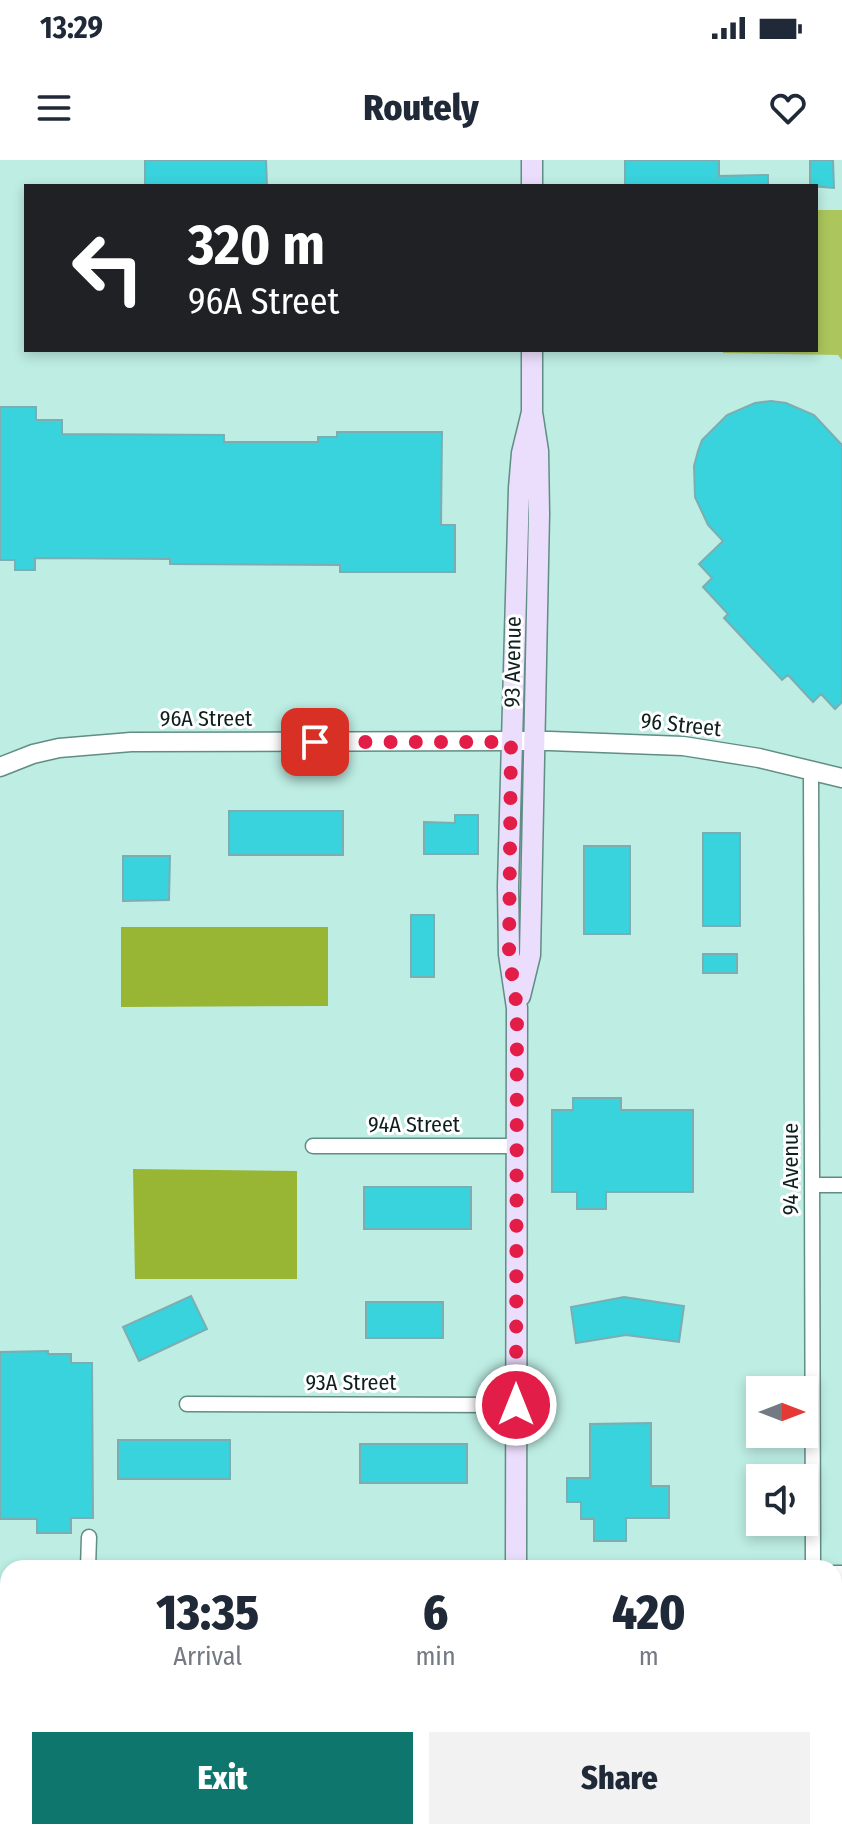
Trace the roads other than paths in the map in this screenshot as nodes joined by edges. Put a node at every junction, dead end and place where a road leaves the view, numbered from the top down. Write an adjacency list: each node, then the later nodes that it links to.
1 (532, 160): 2 (main road)
2 (532, 184)
3 (532, 352): 4 (main road, 93 Avenue)
4 (532, 412): 5 (main road, 93 Avenue); 6 (main road, 93 Avenue)
5 (535, 741): 6 (street, 96 Street); 8 (street, 96 Street); 10 (main road, 93 Avenue)
6 (511, 742): 7 (street, 96A Street); 10 (main road, 93 Avenue)
7 (0, 767)
8 (811, 771): 9 (street, 96 Street); 13 (street, 94 Avenue)
9 (842, 778)
10 (517, 1008): 12 (main road, 93 Avenue)
11 (313, 1146): 12 (street, 94A Street)
12 (516, 1146): 16 (main road, 93 Avenue)
13 (812, 1185): 14 (street); 20 (street, 94 Avenue)
14 (842, 1185)
15 (187, 1404): 16 (street, 93A Street)
16 (516, 1405): 19 (main road, 93 Avenue)
17 (89, 1537): 18 (street)
18 (88, 1560)
19 (516, 1560)
20 (813, 1560)

